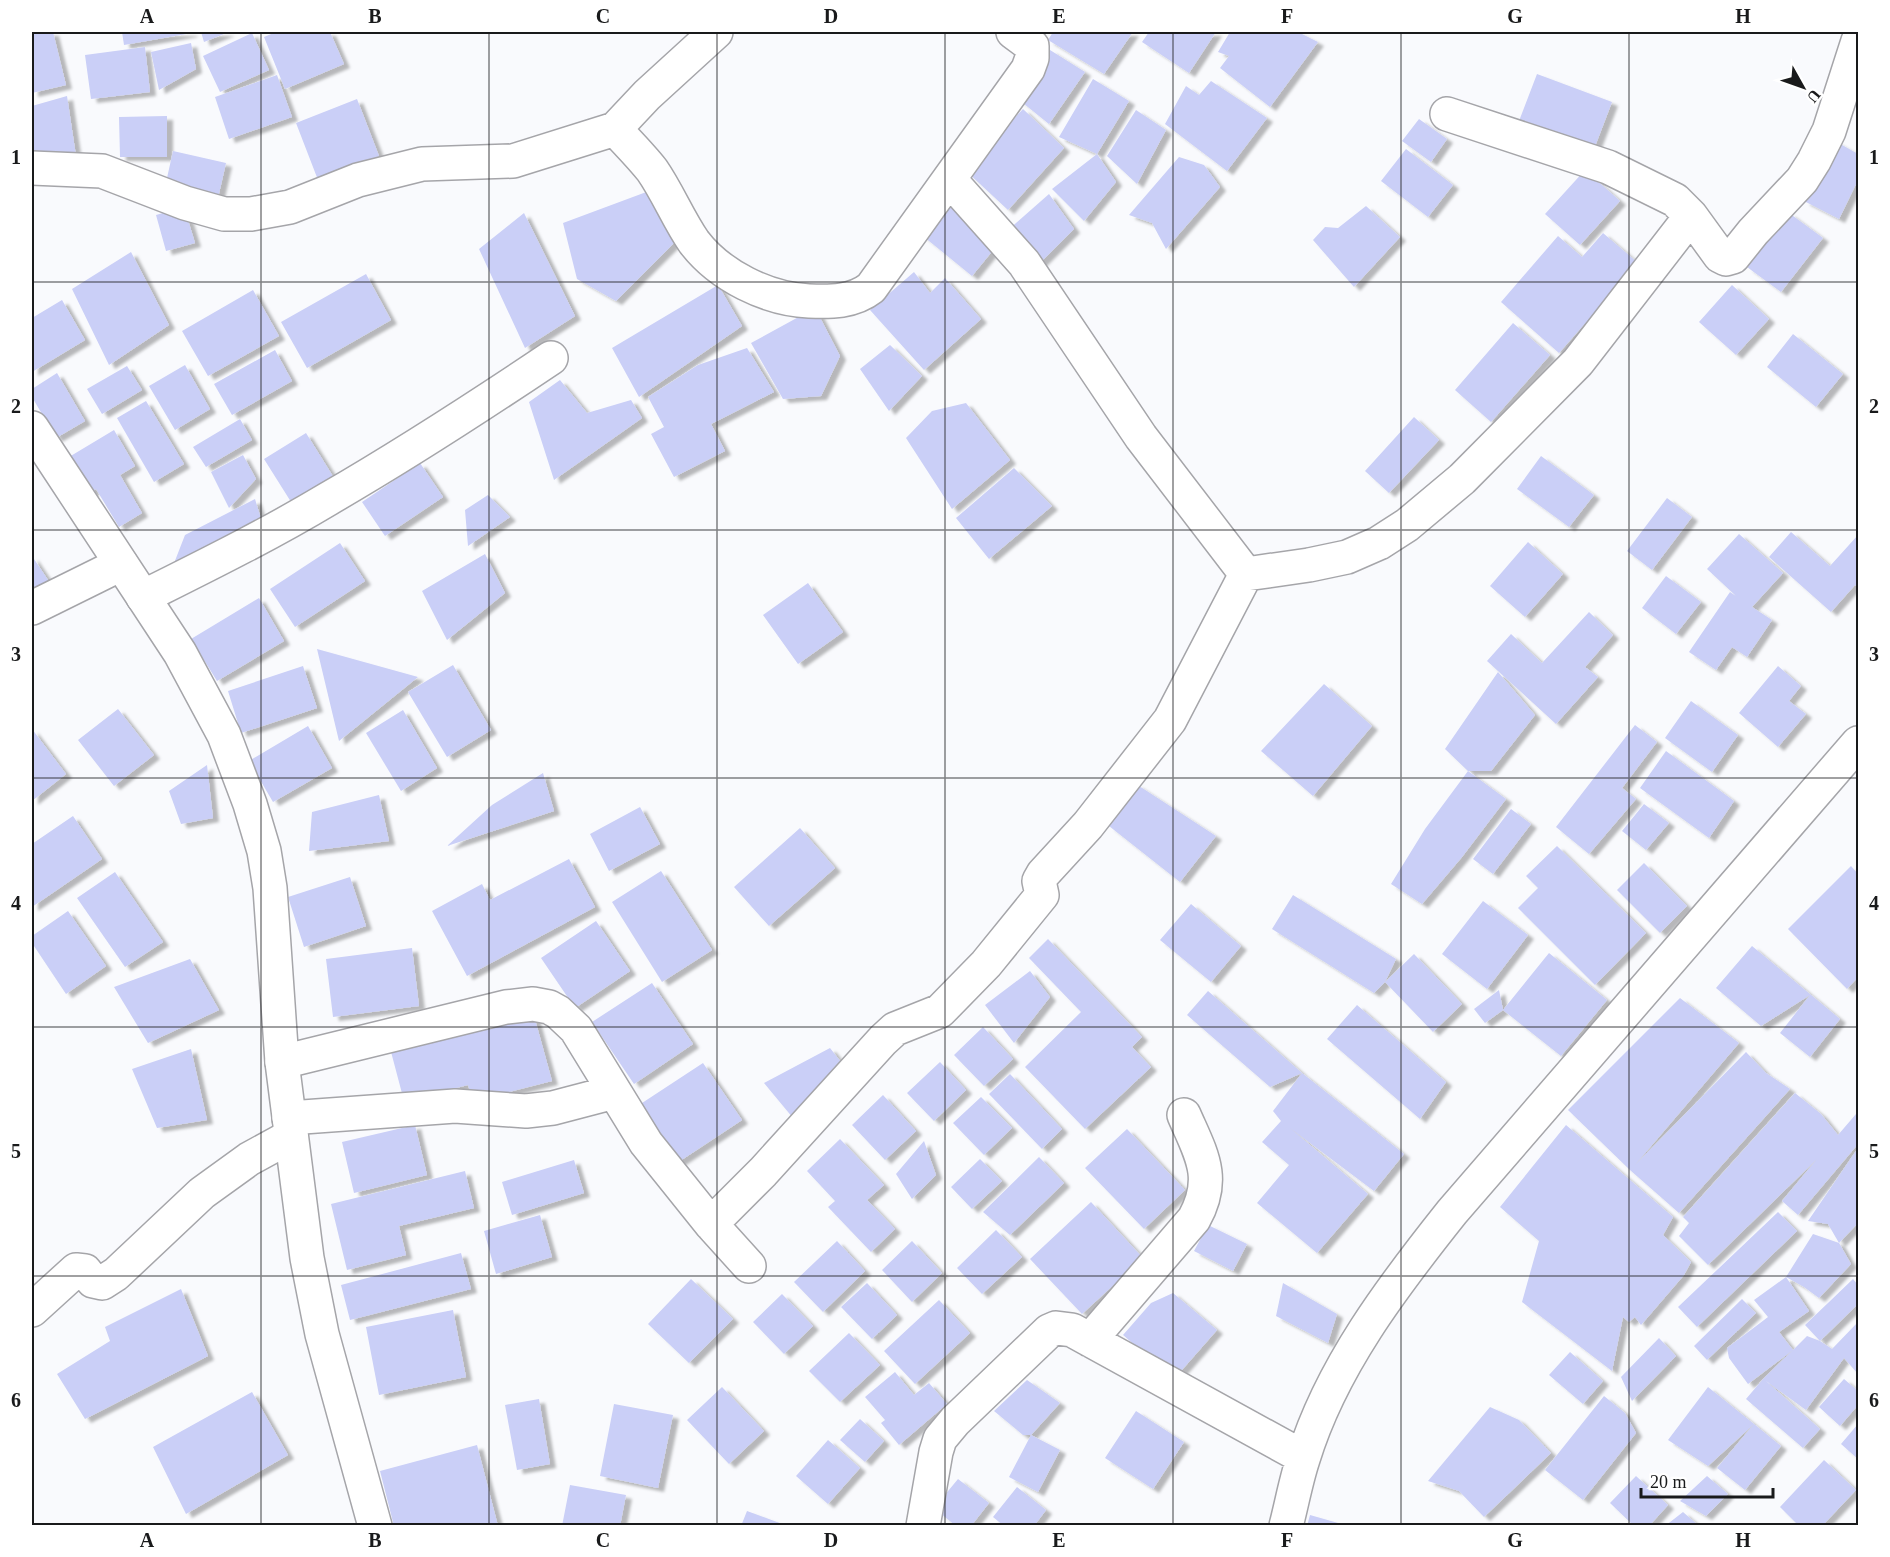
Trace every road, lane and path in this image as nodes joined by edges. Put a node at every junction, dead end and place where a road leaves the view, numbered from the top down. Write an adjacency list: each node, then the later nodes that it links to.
1 (716, 32): 5 (street)
2 (1013, 32): 7 (street)
3 (1858, 41): 8 (street)
4 (1447, 114): 8 (street)
5 (615, 129): 6 (street); 7 (street)
6 (32, 168)
7 (950, 180): 12 (street)
8 (1691, 216): 12 (street)
9 (551, 358): 13 (street)
10 (32, 428): 11 (street)
11 (121, 564): 13 (street); 14 (street)
12 (1246, 574): 20 (street)
13 (143, 597): 16 (street)
14 (32, 608)
15 (1858, 742): 24 (street)
16 (282, 1062): 17 (street); 19 (street)
17 (614, 1092): 19 (street); 20 (street)
18 (1184, 1115): 23 (street)
19 (290, 1127): 22 (street); 25 (street)
20 (711, 1224): 21 (street)
21 (749, 1266)
22 (32, 1310)
23 (1090, 1340): 24 (street); 26 (street)
24 (1303, 1457): 27 (street)
25 (375, 1526)
26 (924, 1526)
27 (1286, 1526)

